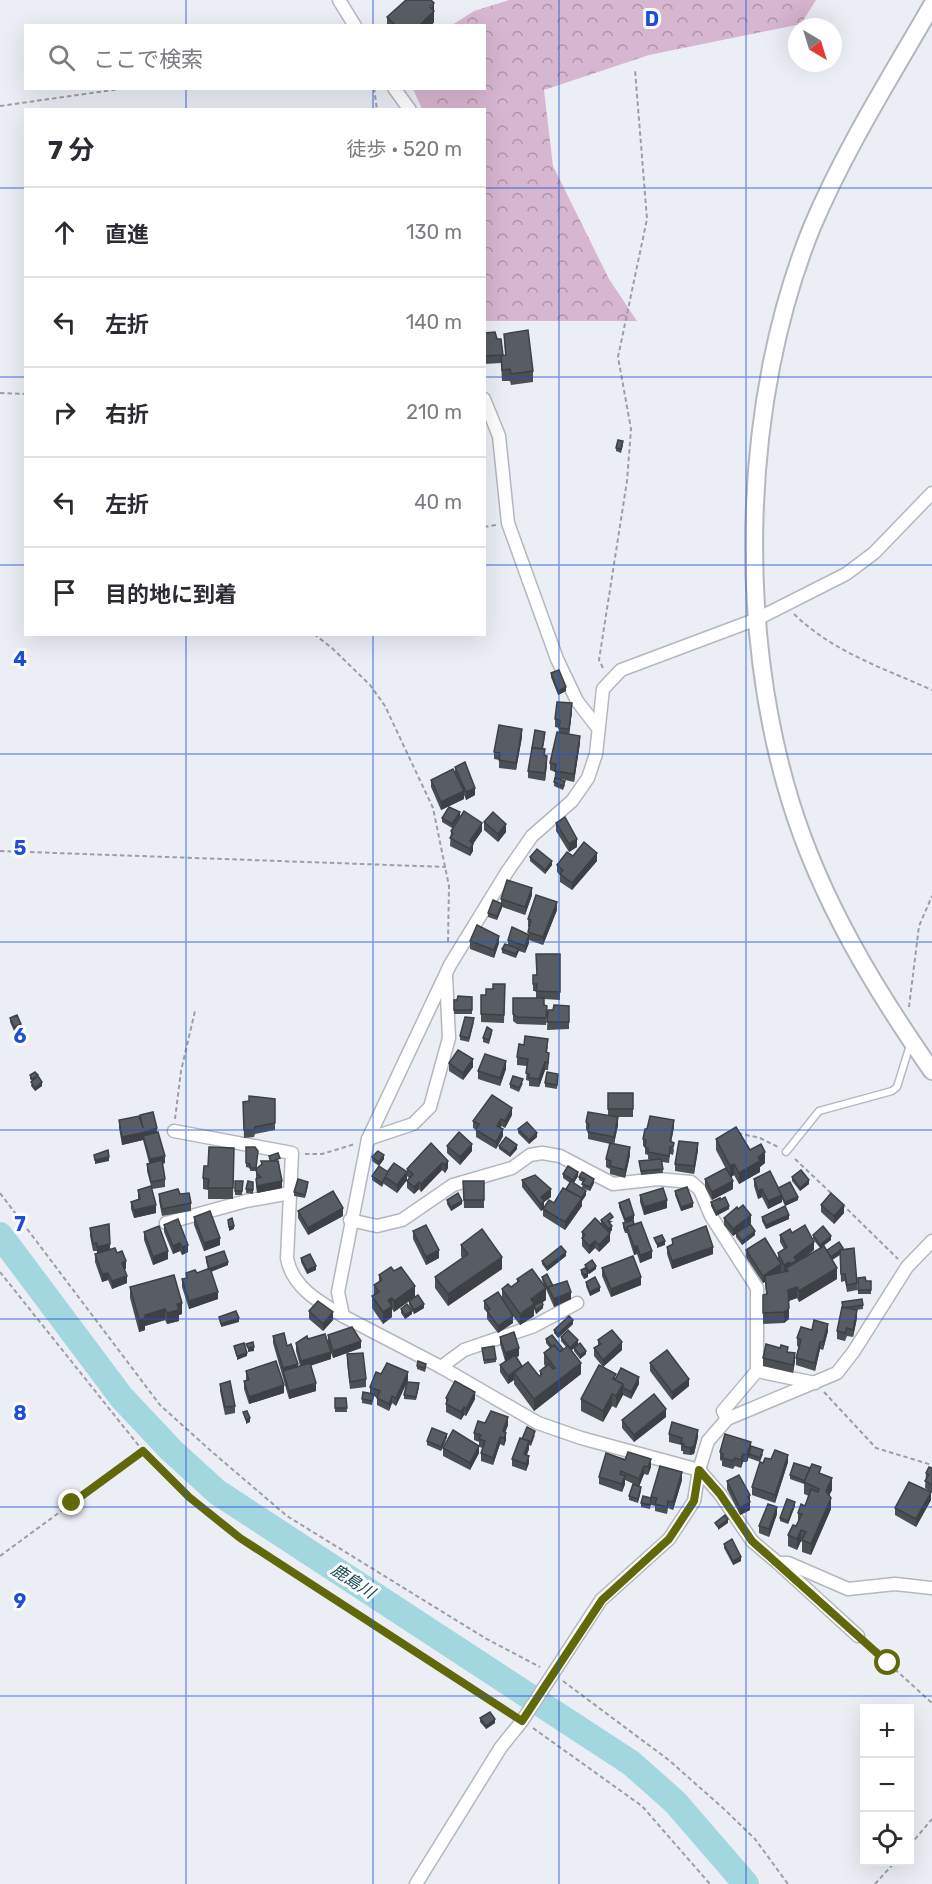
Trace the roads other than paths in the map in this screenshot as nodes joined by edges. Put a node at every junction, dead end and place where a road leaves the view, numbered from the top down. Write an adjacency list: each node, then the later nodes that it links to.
1 (339, 0): 3 (street)
2 (932, 5): 8 (street)
3 (354, 24)
4 (395, 90): 5 (street)
5 (409, 108)
6 (486, 404): 9 (street)
7 (932, 493): 8 (street)
8 (757, 619): 9 (street); 11 (street)
9 (598, 728): 10 (street)
10 (448, 970): 14 (street); 14 (street)
11 (909, 1038): 12 (street); 15 (lane)
12 (932, 1071)
13 (174, 1131): 16 (street)
14 (368, 1139): 17 (street)
15 (786, 1152)
16 (290, 1193): 18 (street); 21 (street)
17 (350, 1220): 21 (street); 23 (street)
18 (166, 1223)
19 (932, 1241): 24 (street)
20 (578, 1303): 22 (street)
21 (343, 1316): 22 (street)
22 (441, 1367): 26 (street)
23 (757, 1371): 24 (street); 25 (street)
24 (816, 1383): 25 (street)
25 (727, 1419): 26 (street)
26 (699, 1470): 27 (street); 30 (street)
27 (778, 1563): 28 (street); 29 (street)
28 (932, 1588)
29 (858, 1636)
30 (416, 1884)

